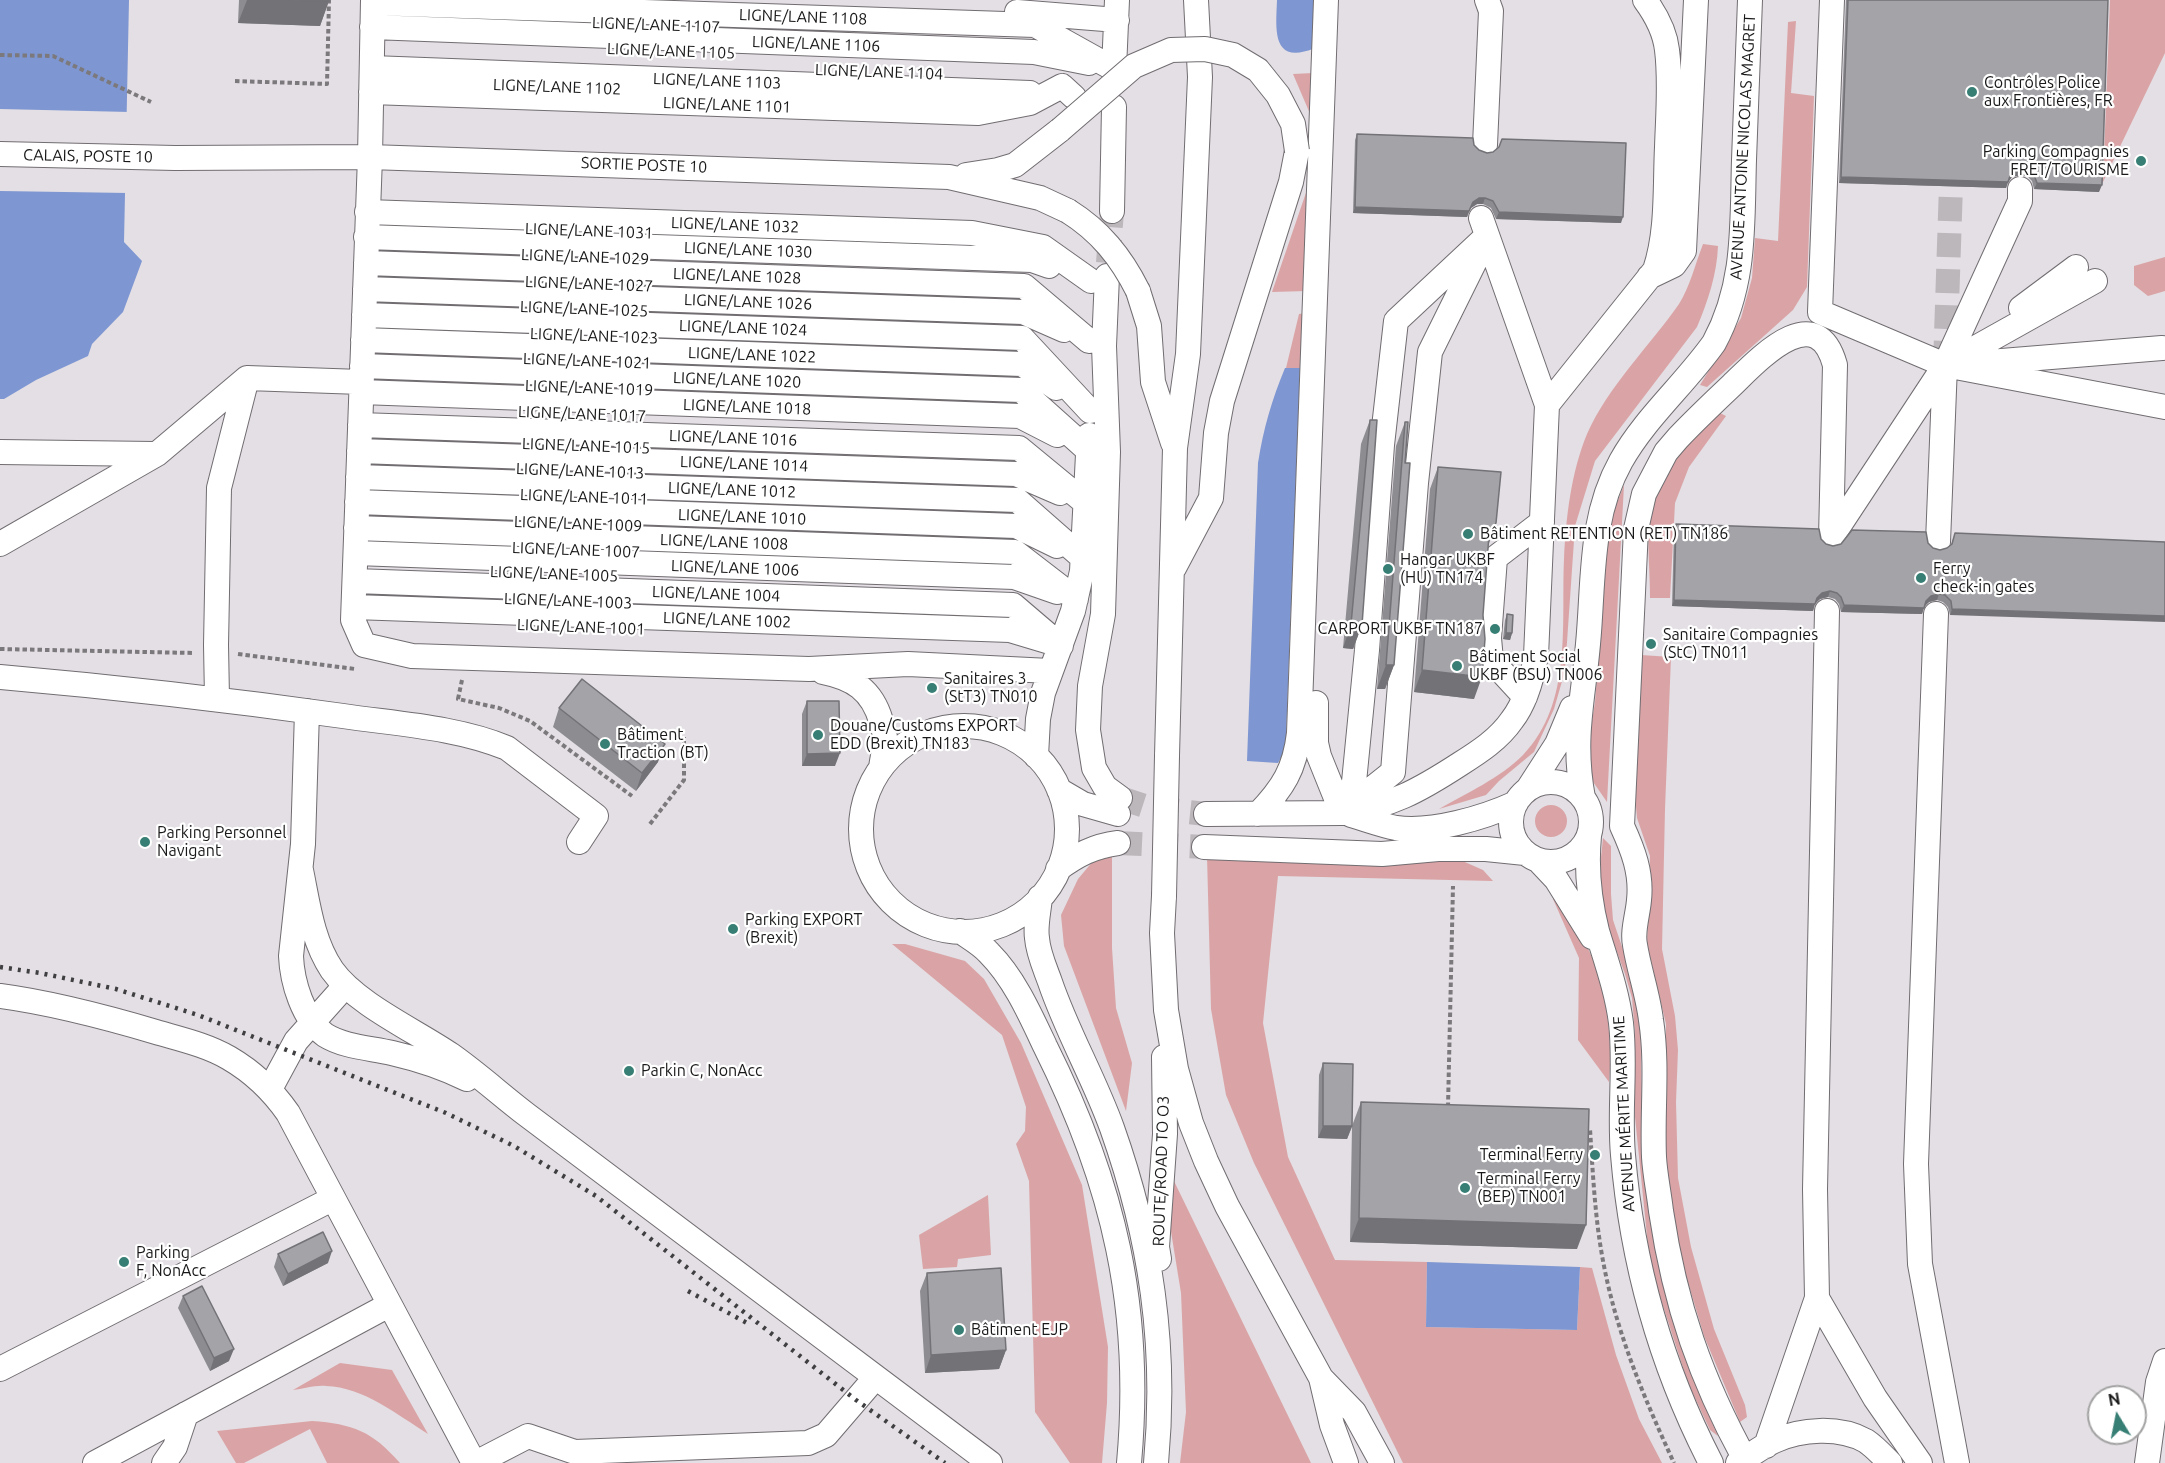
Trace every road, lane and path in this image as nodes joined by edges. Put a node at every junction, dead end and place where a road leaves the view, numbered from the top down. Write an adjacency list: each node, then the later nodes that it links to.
1 (329, 0): 18 (path)
2 (691, 0): 14 (street)
3 (1037, 0): 14 (street)
4 (1068, 0): 14 (street)
5 (1082, 0): 14 (street)
6 (1196, 0): 40 (street)
7 (1326, 0): 74 (street)
8 (1341, 0): 72 (street)
9 (1487, 0): 22 (street)
10 (1646, 0): 31 (street)
11 (1696, 0): 31 (street)
12 (1750, 0): 61 (street, AVENUE ANTOINE NICOLAS MAGRET)
13 (1832, 0): 34 (street)
14 (1117, 10): 17 (street)
15 (372, 43): 17 (street, LIGNE/LANE 1105); 17 (street, LIGNE/LANE 1108); 19 (street, LIGNE/LANE 1103); 19 (street, LIGNE/LANE 1101); 24 (street)
16 (0, 55): 20 (path)
17 (1114, 69)
18 (235, 81)
19 (1068, 91)
20 (152, 102)
21 (1109, 119): 27 (street)
22 (1485, 145)
23 (0, 154): 24 (street, CALAIS, POSTE 10)
24 (370, 157): 25 (street, SORTIE POSTE 10); 39 (street)
25 (949, 177): 40 (street, bridge); 49 (street, bridge)
26 (2020, 189): 34 (street)
27 (1112, 211)
28 (1484, 227): 36 (street); 72 (street); 72 (street)
29 (1098, 274): 32 (street); 39 (street, LIGNE/LANE 1029); 39 (street, LIGNE/LANE 1032); 68 (street)
30 (2086, 274): 34 (street)
31 (1649, 277): 36 (street)
32 (1089, 341): 38 (street); 39 (street, LIGNE/LANE 1025); 39 (street, LIGNE/LANE 1028)
33 (2162, 348): 34 (street)
34 (1945, 365): 37 (street); 46 (street); 76 (street)
35 (247, 378): 39 (street); 43 (street); 55 (street)
36 (1547, 405): 45 (street)
37 (2165, 407)
38 (1090, 411): 39 (street, LIGNE/LANE 1021); 39 (street, LIGNE/LANE 1024); 41 (street)
39 (360, 414): 41 (street, LIGNE/LANE 1017); 41 (street, LIGNE/LANE 1020); 44 (street, LIGNE/LANE 1013); 44 (street, LIGNE/LANE 1016); 48 (street, LIGNE/LANE 1009); 48 (street, LIGNE/LANE 1012); 50 (street, LIGNE/LANE 1005); 50 (street, LIGNE/LANE 1008); 53 (street, LIGNE/LANE 1001); 53 (street, LIGNE/LANE 1004); 57 (street)
40 (1175, 448): 49 (street)
41 (1089, 451): 44 (street)
42 (0, 452): 43 (street)
43 (157, 454): 47 (street)
44 (1087, 504): 48 (street)
45 (1542, 522): 62 (street); 62 (street)
46 (1938, 542)
47 (0, 544)
48 (1083, 558): 50 (street)
49 (1172, 572): 89 (street, bridge)
50 (1076, 599): 53 (street)
51 (1827, 611): 97 (street)
52 (1936, 614): 121 (street)
53 (1061, 646): 58 (street)
54 (0, 649): 55 (path)
55 (216, 653): 56 (path); 63 (street)
56 (356, 669)
57 (809, 669): 58 (street); 67 (street)
58 (1050, 671): 66 (street)
59 (0, 677): 63 (street)
60 (451, 680): 69 (path)
61 (1582, 683): 70 (street, AVENUE ANTOINE NICOLAS MAGRET); 71 (street, AVENUE ANTOINE NICOLAS MAGRET)
62 (1525, 697): 72 (street)
63 (218, 698): 64 (street)
64 (308, 711): 78 (street); 83 (street)
65 (684, 737): 75 (path)
66 (1036, 756): 67 (street); 68 (street)
67 (881, 768): 86 (street)
68 (1059, 790): 82 (street)
69 (632, 796)
70 (1522, 796): 71 (street); 72 (street); 81 (street)
71 (1583, 798): 77 (street)
72 (1342, 813): 74 (street)
73 (1206, 814): 74 (street)
74 (1258, 814)
75 (650, 824)
76 (1622, 826): 77 (street); 106 (street)
77 (1590, 830): 81 (street); 87 (street, AVENUE MÉRITE MARITIME)
78 (579, 842)
79 (1118, 843): 82 (street)
80 (1204, 847): 81 (street)
81 (1532, 857): 87 (street, AVENUE MÉRITE MARITIME)
82 (1058, 869): 85 (street)
83 (301, 870): 88 (street); 91 (street)
84 (1454, 886): 94 (path)
85 (1040, 897): 86 (street); 113 (street)
86 (960, 931): 112 (street)
87 (1608, 967): 118 (street, AVENUE MÉRITE MARITIME)
88 (345, 986): 91 (street); 93 (street)
89 (1164, 986): 102 (street); 114 (street, ROUTE/ROAD TO O3)
90 (0, 996): 92 (street)
91 (312, 1022): 92 (street); 93 (street)
92 (270, 1089): 96 (street)
93 (514, 1105): 101 (street)
94 (1448, 1113)
95 (1578, 1129): 117 (path)
96 (332, 1199): 98 (street); 100 (street)
97 (1817, 1298): 105 (street); 120 (street)
98 (389, 1305): 103 (street); 110 (street)
99 (2165, 1361): 122 (street)
100 (0, 1369)
101 (875, 1378): 110 (street); 111 (street)
102 (1321, 1378): 115 (street); 116 (street)
103 (186, 1414): 104 (street); 109 (street)
104 (138, 1440): 107 (street); 108 (street)
105 (1769, 1444): 106 (street); 119 (street)
106 (1743, 1462)
107 (95, 1463)
108 (126, 1463)
109 (164, 1463)
110 (475, 1463)
111 (990, 1463)
112 (1129, 1463)
113 (1156, 1463)
114 (1169, 1463)
115 (1346, 1463)
116 (1382, 1463)
117 (1674, 1463)
118 (1711, 1463)
119 (1890, 1463)
120 (1920, 1463)
121 (1957, 1463)
122 (2146, 1463)

